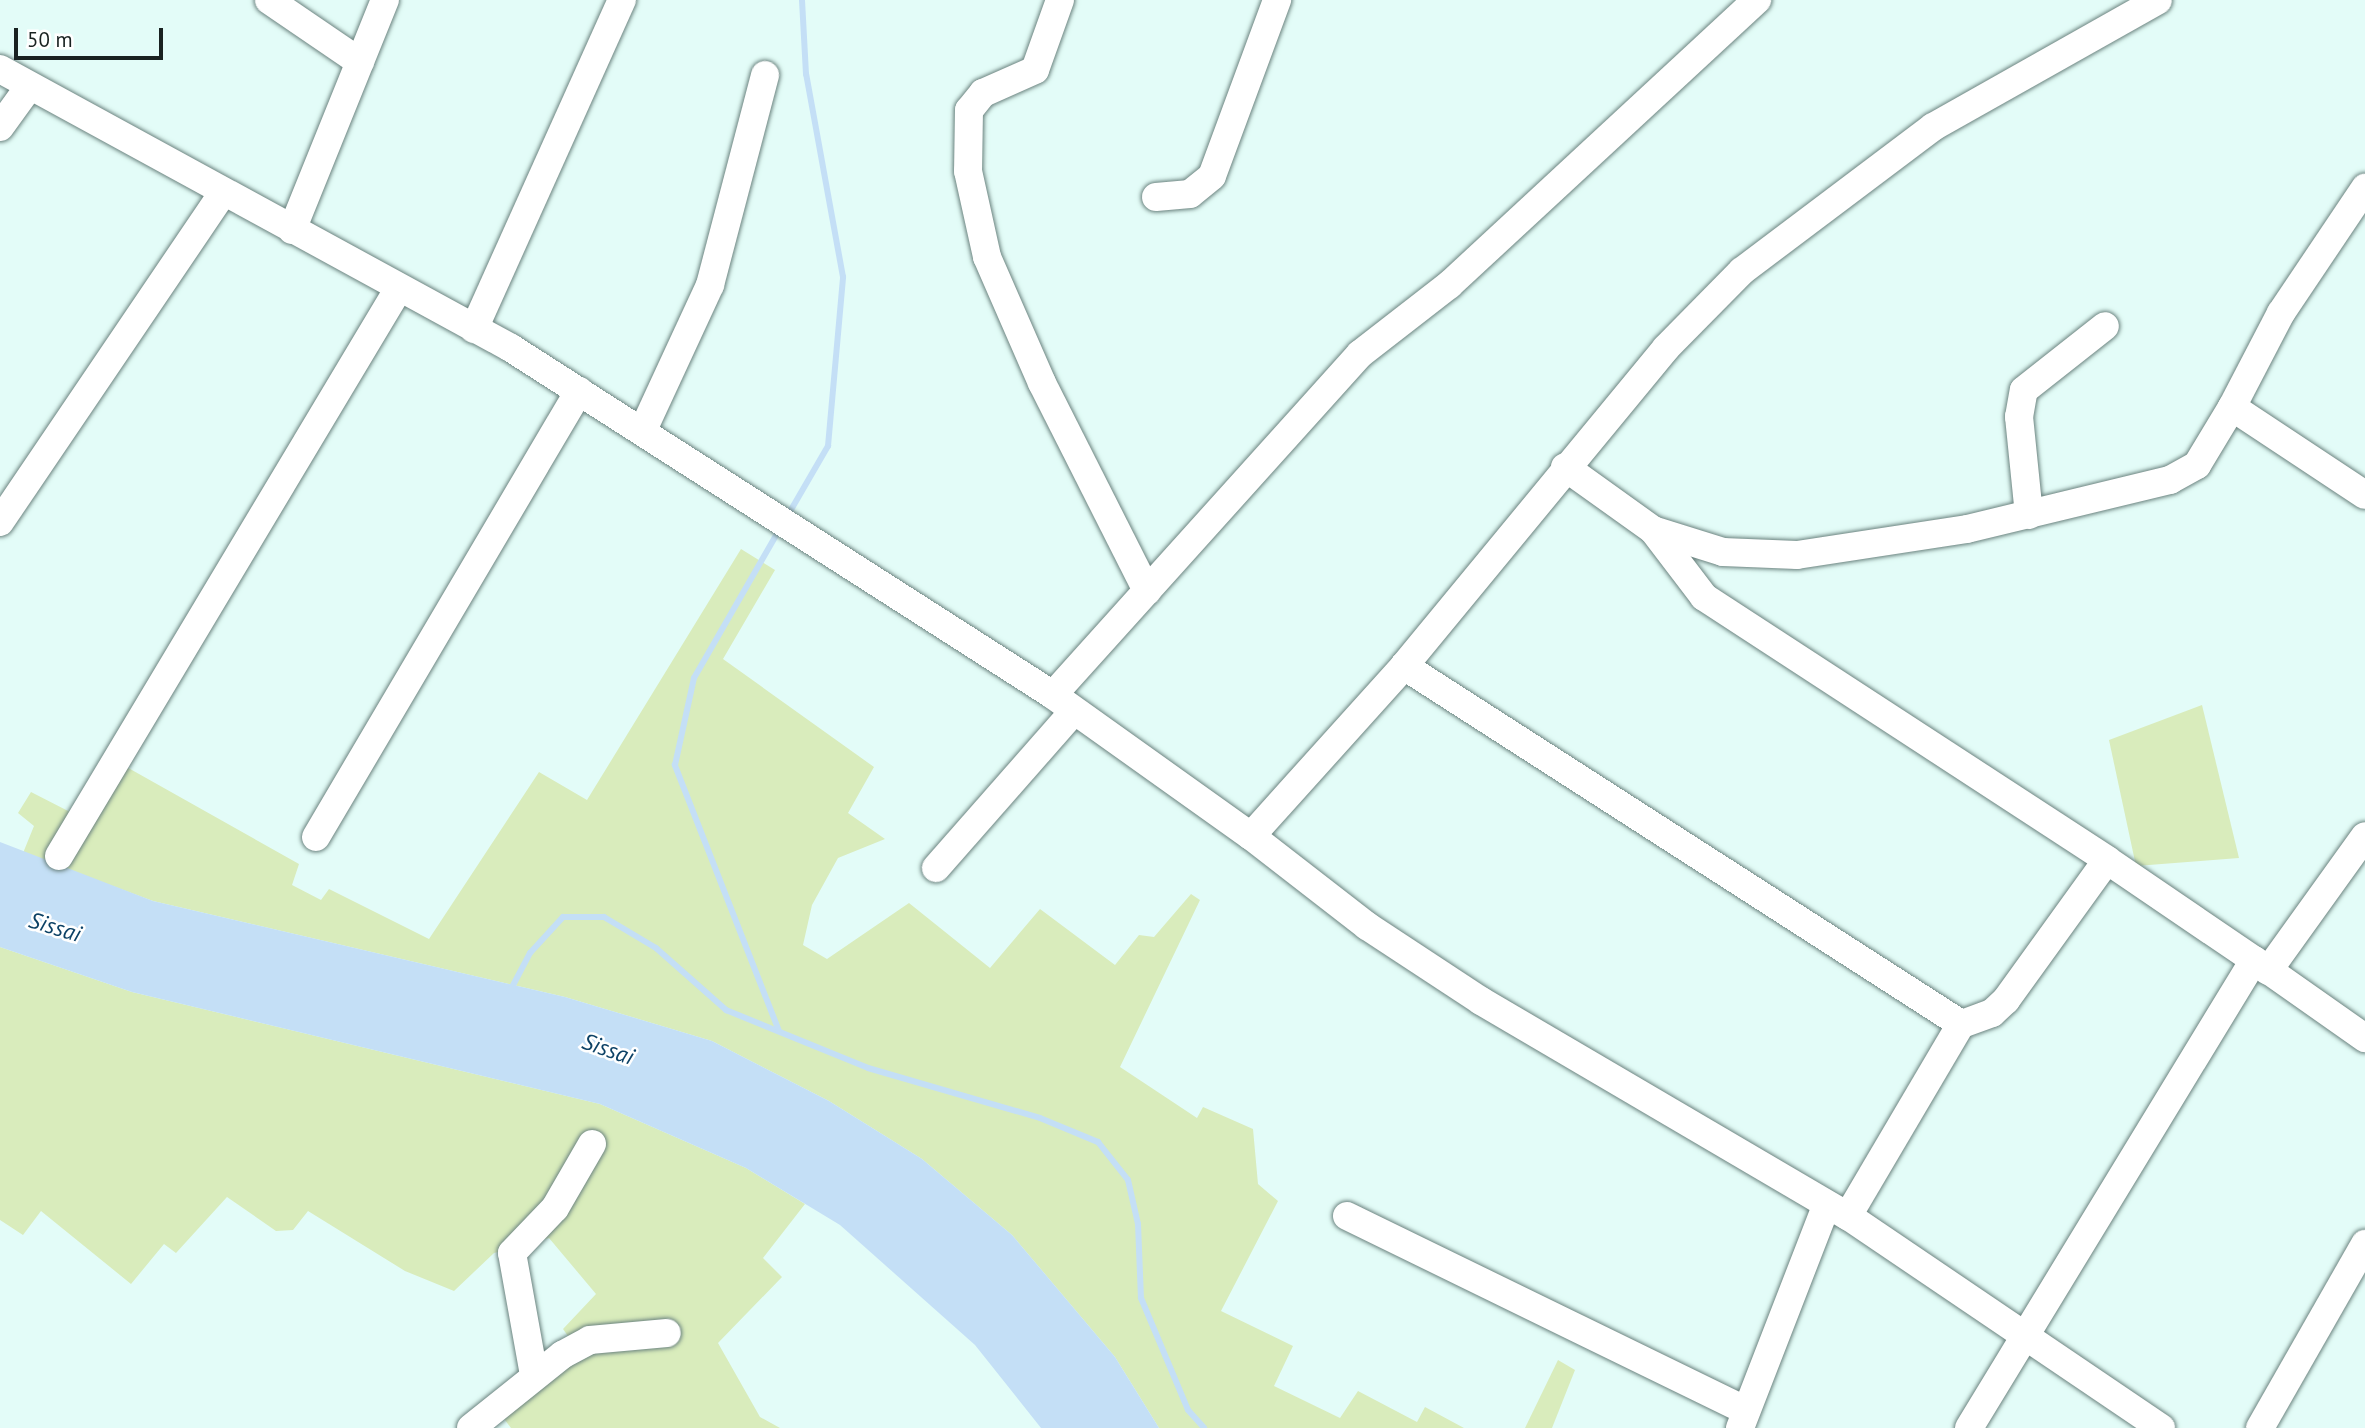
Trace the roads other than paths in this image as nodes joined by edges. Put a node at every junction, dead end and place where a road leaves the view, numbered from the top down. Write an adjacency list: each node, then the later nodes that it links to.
1 (268, 0): 8 (street)
2 (385, 0): 8 (street)
3 (622, 0): 19 (street)
4 (1060, 0): 28 (street)
5 (1277, 0): 15 (street)
6 (1757, 0): 28 (street)
7 (2158, 0): 23 (street)
8 (360, 62): 16 (street)
9 (0, 69): 11 (street)
10 (765, 75): 22 (street)
11 (29, 87): 12 (street); 14 (street)
12 (0, 127)
13 (2365, 188): 21 (street)
14 (223, 193): 16 (street); 26 (street)
15 (1156, 197)
16 (292, 230): 17 (street)
17 (398, 288): 19 (street); 34 (street)
18 (2105, 326): 25 (street)
19 (474, 329): 20 (street)
20 (579, 391): 22 (street); 33 (street)
21 (2232, 407): 24 (street); 25 (street)
22 (643, 430): 30 (street)
23 (1565, 467): 27 (street); 29 (street)
24 (2365, 495)
25 (2029, 515): 27 (street)
26 (0, 522)
27 (1653, 530): 35 (street)
28 (1147, 591): 30 (street)
29 (1404, 666): 31 (street); 38 (street)
30 (1063, 703): 31 (street); 36 (street)
31 (1251, 836): 41 (street)
32 (2365, 836): 37 (street)
33 (316, 837)
34 (59, 856)
35 (2107, 860): 37 (street); 38 (street)
36 (936, 868)
37 (2261, 965): 39 (street); 45 (street)
38 (1961, 1024): 41 (street)
39 (2365, 1038)
40 (592, 1144): 46 (street)
41 (1838, 1210): 45 (street); 47 (street)
42 (1347, 1216): 47 (street)
43 (2365, 1244): 51 (street)
44 (667, 1333): 46 (street)
45 (2026, 1334): 49 (street); 50 (street)
46 (534, 1376): 48 (street)
47 (1743, 1419)
48 (471, 1428)
49 (1969, 1428)
50 (2161, 1428)
51 (2260, 1428)

